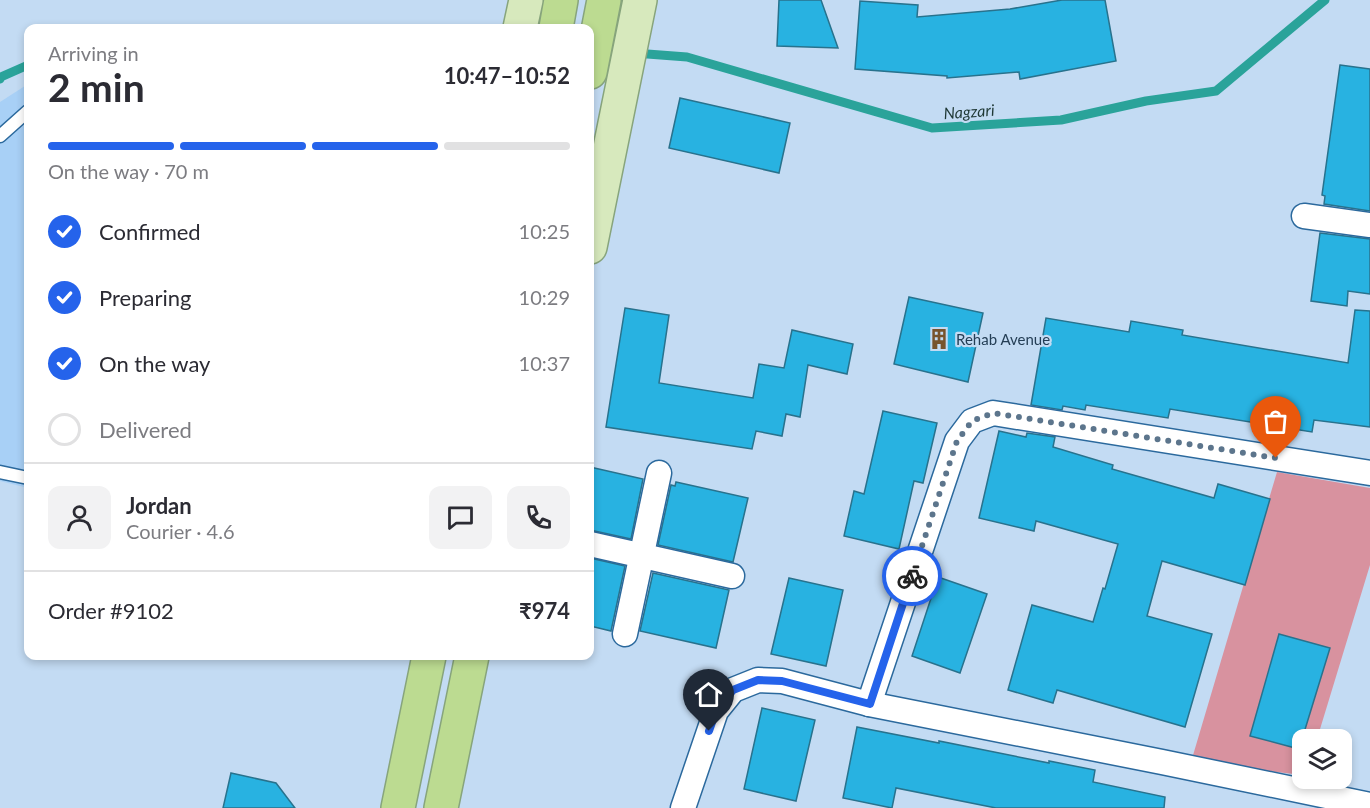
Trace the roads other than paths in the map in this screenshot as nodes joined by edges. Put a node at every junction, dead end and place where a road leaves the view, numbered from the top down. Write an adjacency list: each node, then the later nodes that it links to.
1 (561, 0): 4 (highway)
2 (604, 0): 5 (highway)
3 (638, 11): 10 (main road)
4 (557, 24)
5 (594, 51)
6 (24, 115): 7 (lane)
7 (0, 136)
8 (1304, 216): 9 (street)
9 (1370, 225)
10 (594, 228)
11 (0, 472): 14 (lane)
12 (659, 473): 16 (street)
13 (1370, 473): 23 (street)
14 (24, 477)
15 (594, 545): 16 (street)
16 (641, 556): 17 (street); 18 (street)
17 (732, 576)
18 (625, 634)
19 (421, 660): 24 (main road)
20 (428, 660): 24 (highway)
21 (471, 660): 25 (highway)
22 (481, 660): 25 (main road)
23 (870, 704): 26 (street); 29 (street)
24 (414, 732): 27 (highway)
25 (455, 739): 28 (highway)
26 (1370, 806)
27 (398, 808)
28 (441, 808)
29 (683, 808)

